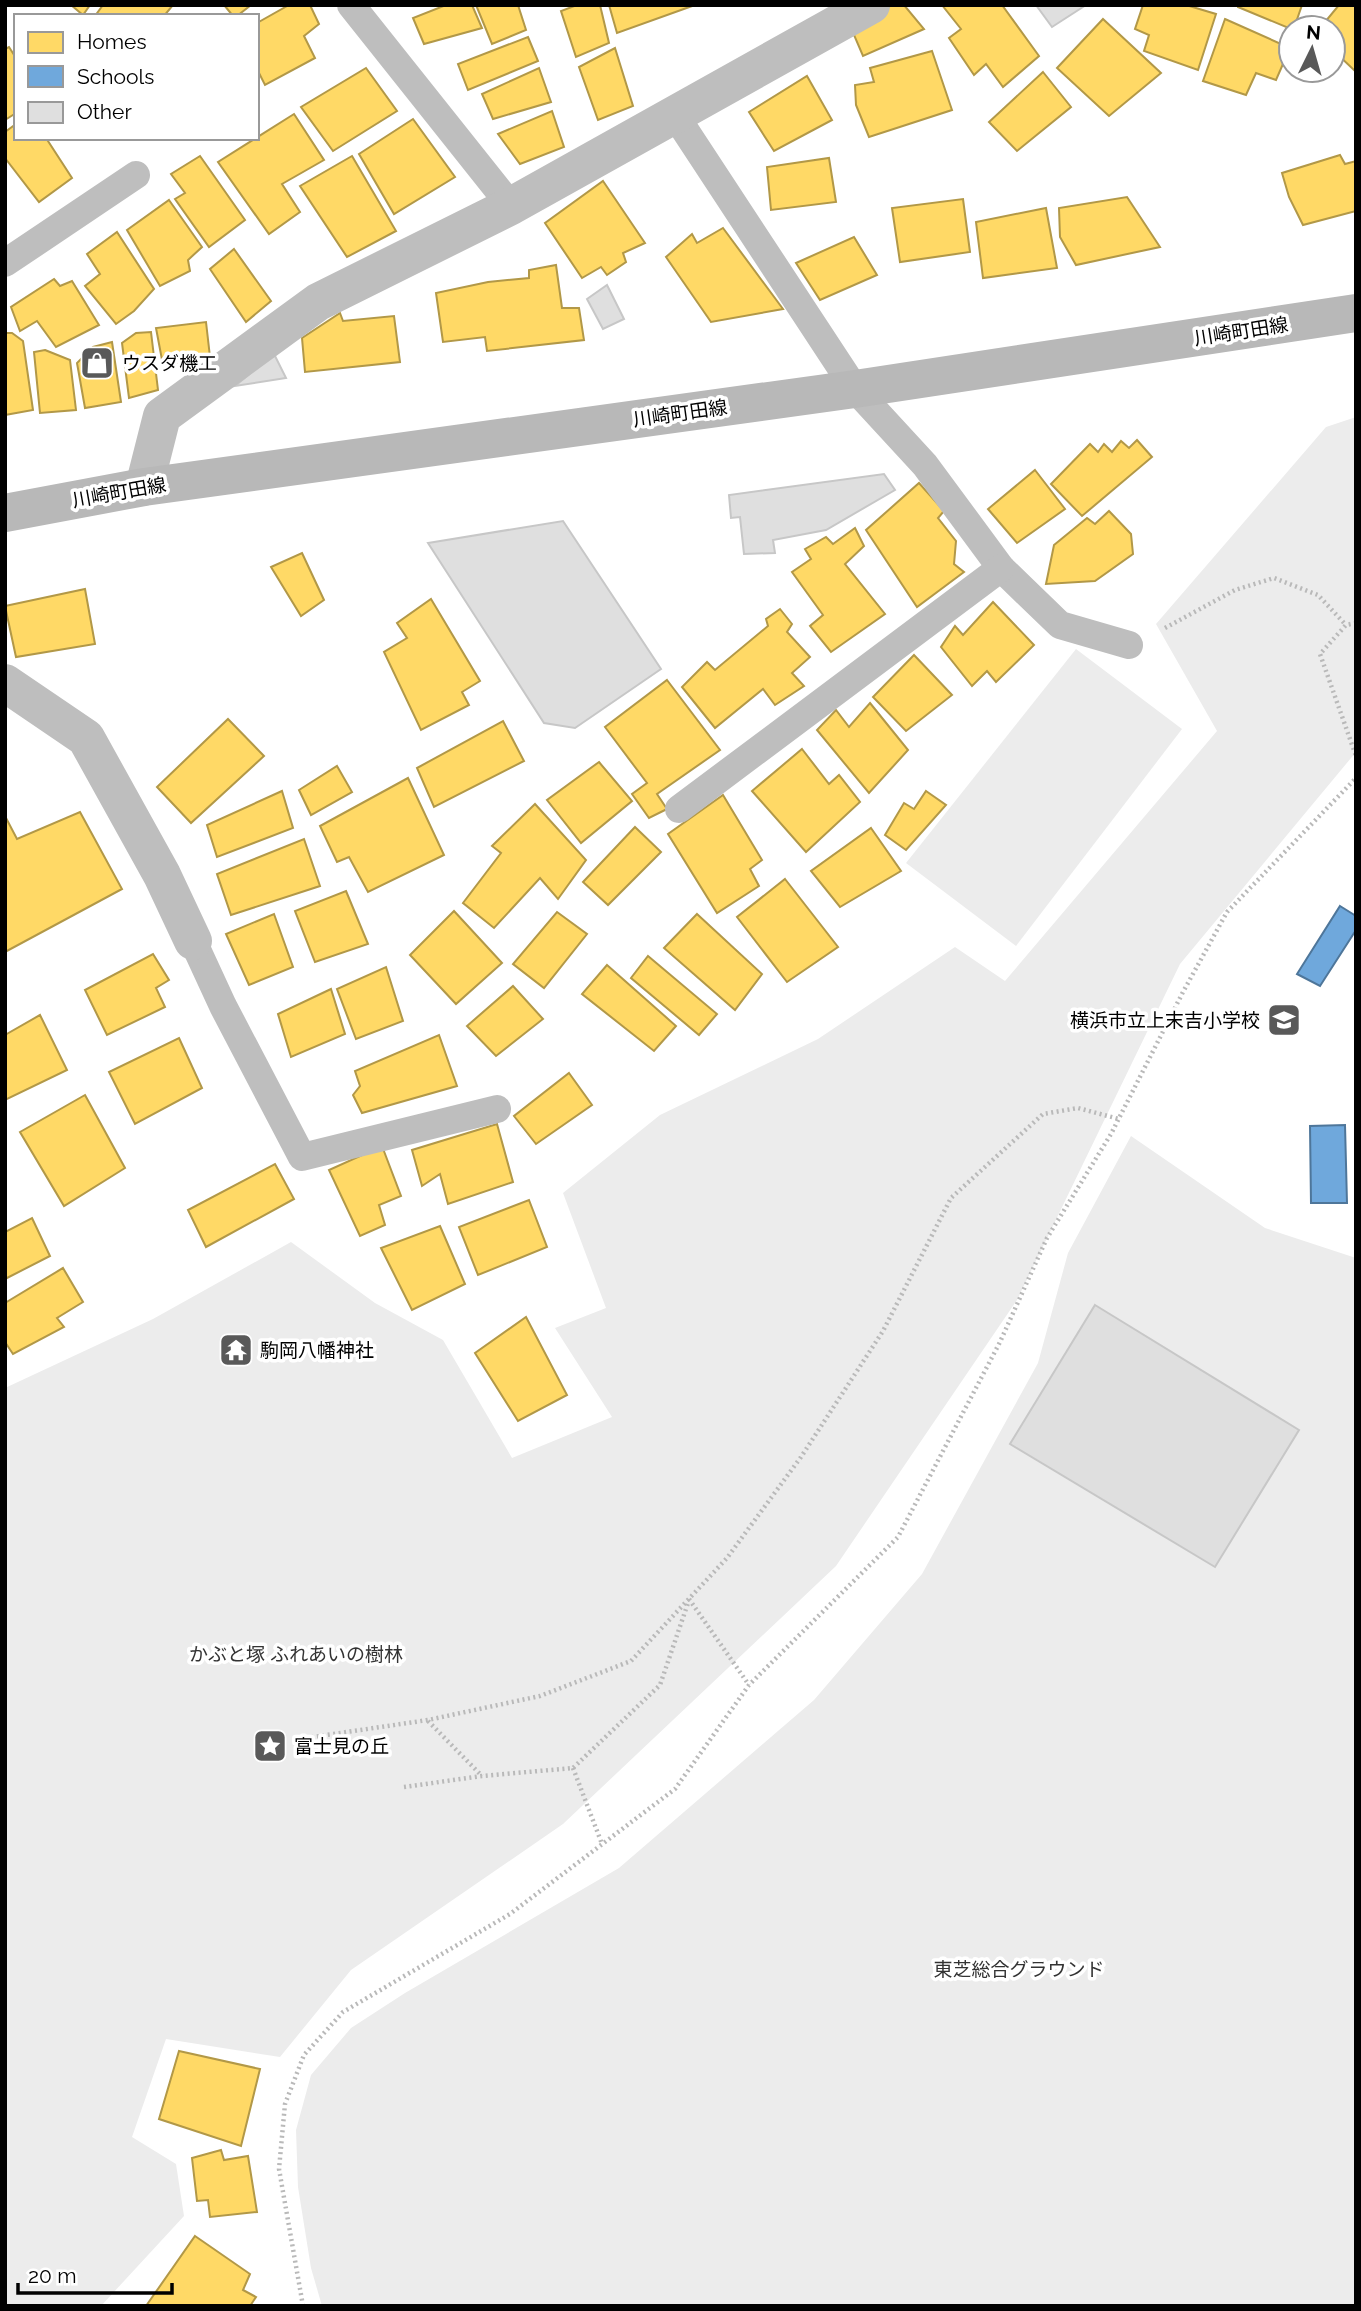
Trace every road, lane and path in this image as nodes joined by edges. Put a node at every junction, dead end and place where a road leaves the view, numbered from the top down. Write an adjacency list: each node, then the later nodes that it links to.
1 (351, 5): 5 (lane)
2 (871, 5): 3 (street)
3 (675, 115): 5 (street); 8 (lane)
4 (136, 175): 6 (lane)
5 (511, 206): 9 (street)
6 (5, 263)
7 (1356, 313): 8 (main road, 川崎町田線)
8 (855, 388): 9 (main road, 川崎町田線); 11 (lane)
9 (144, 487): 10 (main road, 川崎町田線)
10 (5, 513)
11 (1001, 568): 14 (lane); 18 (lane)
12 (1356, 623): 13 (path)
13 (1346, 625): 14 (path); 16 (path)
14 (1129, 645)
15 (5, 682): 19 (street)
16 (1356, 756)
17 (1356, 778): 21 (path)
18 (679, 809)
19 (193, 941): 20 (lane)
20 (497, 1109)
21 (1119, 1119): 22 (path); 23 (path)
22 (690, 1599): 23 (path); 24 (path); 26 (path)
23 (749, 1685): 29 (path)
24 (428, 1720): 25 (path); 27 (path)
25 (306, 1738)
26 (573, 1768): 27 (path); 29 (path)
27 (482, 1776): 28 (path)
28 (404, 1787)
29 (602, 1844): 30 (path)
30 (303, 2306)

